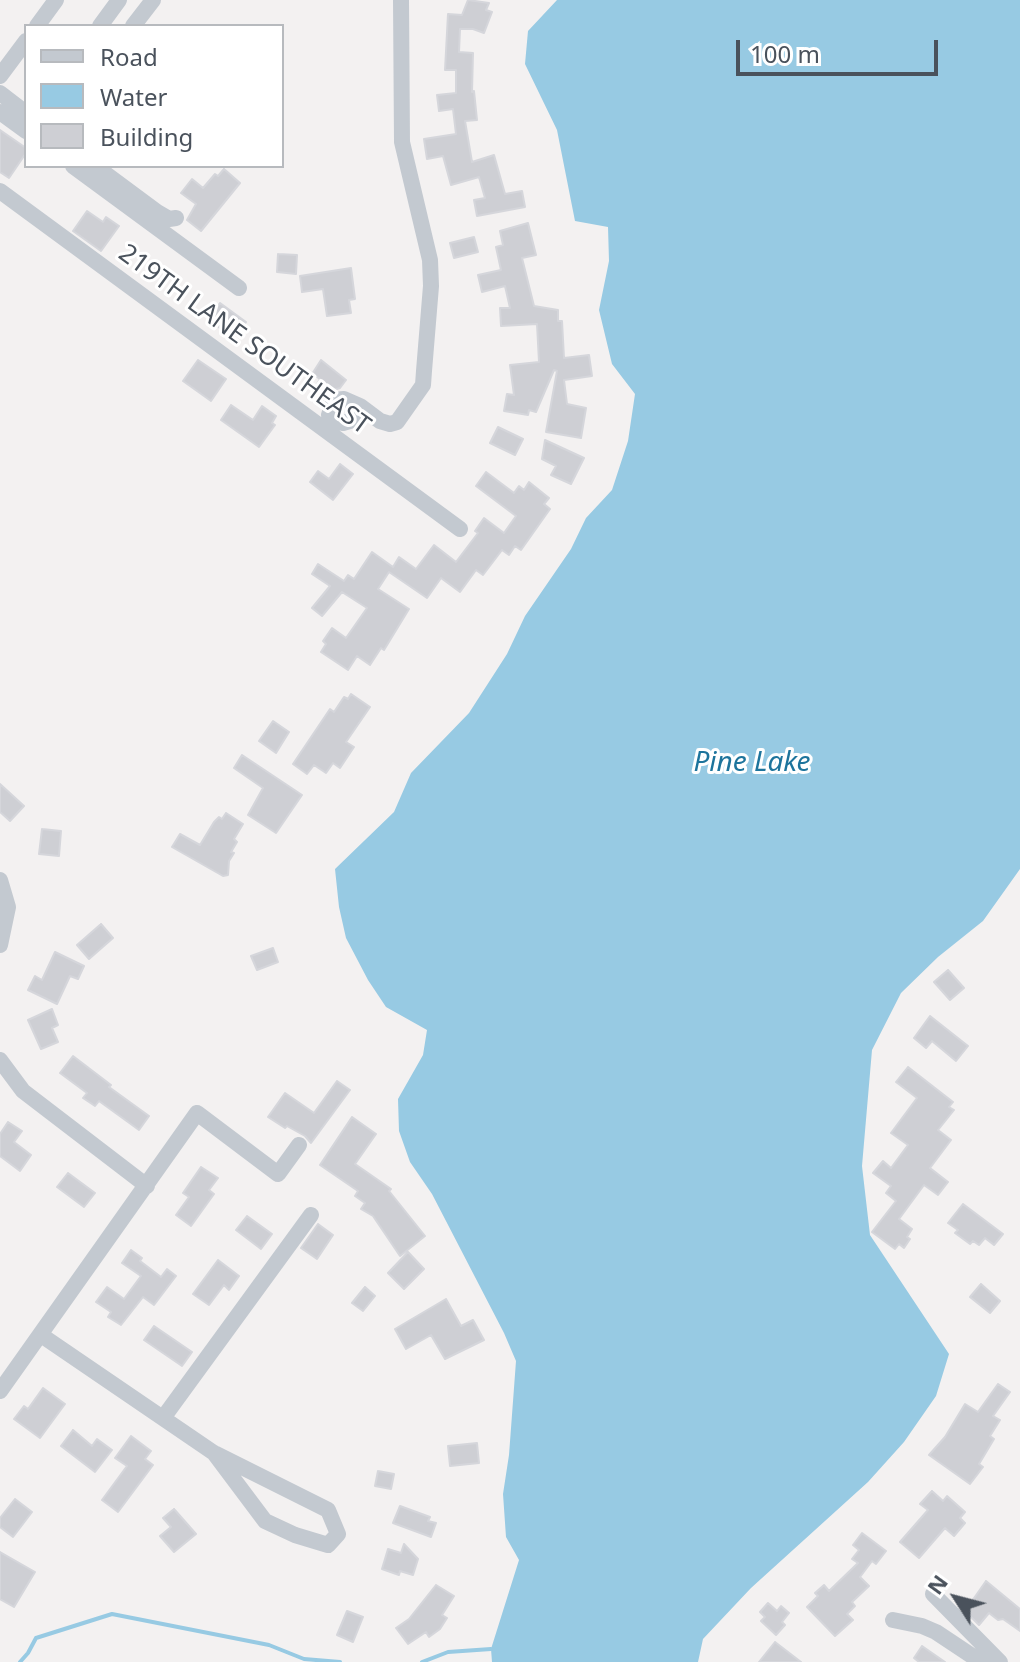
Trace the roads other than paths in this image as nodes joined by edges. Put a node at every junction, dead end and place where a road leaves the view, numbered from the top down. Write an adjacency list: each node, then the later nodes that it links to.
1 (56, 0): 5 (street)
2 (119, 0): 6 (street)
3 (153, 0): 7 (street)
4 (401, 0): 19 (street)
5 (38, 24)
6 (101, 24)
7 (135, 24)
8 (24, 44): 9 (street)
9 (0, 76)
10 (0, 93): 11 (street)
11 (24, 111)
12 (0, 112): 13 (street)
13 (24, 130)
14 (76, 168): 18 (street)
15 (98, 168): 17 (street)
16 (0, 191): 20 (street, 219TH LANE SOUTHEAST)
17 (176, 218)
18 (239, 288)
19 (364, 409)
20 (460, 529)
21 (0, 880): 22 (street)
22 (0, 945)
23 (0, 1060): 25 (street)
24 (299, 1145): 25 (street)
25 (147, 1186): 27 (street)
26 (311, 1215): 29 (street)
27 (41, 1335): 28 (street); 29 (street)
28 (0, 1391)
29 (163, 1418): 30 (street)
30 (214, 1453): 30 (street)
31 (933, 1594): 34 (street)
32 (893, 1620): 33 (street)
33 (981, 1662)
34 (1000, 1662)

